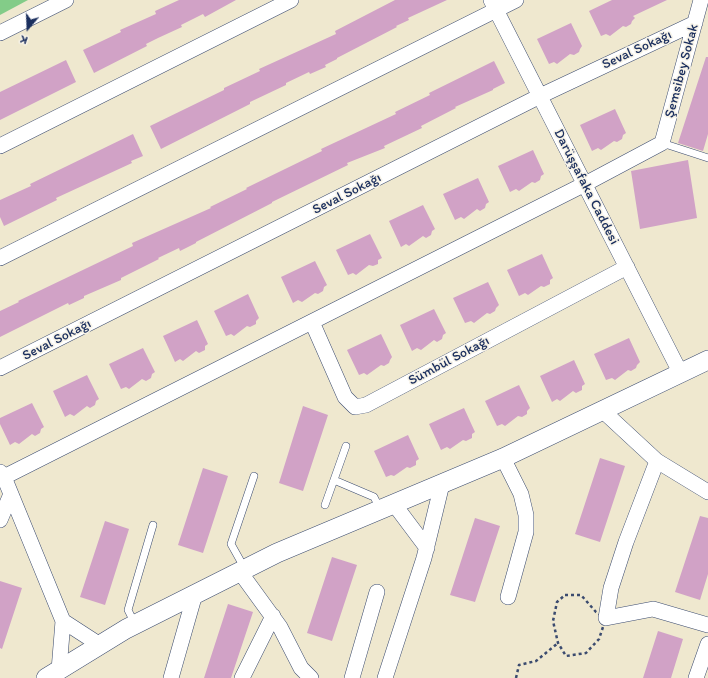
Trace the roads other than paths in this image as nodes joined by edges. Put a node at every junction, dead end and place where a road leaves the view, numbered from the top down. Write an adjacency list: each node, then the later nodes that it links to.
1 (291, 0): 10 (street)
2 (516, 0): 5 (street)
3 (701, 0): 6 (street, Şemsibey Sokak)
4 (58, 2): 7 (street)
5 (494, 5): 8 (street, Darüşşafaka Caddesi); 13 (street)
6 (695, 23): 8 (street, Seval Sokağı); 9 (street, Şemsibey Sokak)
7 (0, 33)
8 (540, 96): 12 (street, Darüşşafaka Caddesi); 17 (street, Seval Sokağı)
9 (662, 143): 11 (lane); 12 (street)
10 (0, 146)
11 (708, 158)
12 (585, 184): 14 (street, Darüşşafaka Caddesi); 15 (street)
13 (0, 258)
14 (627, 267): 15 (street, Sümbül Sokağı); 16 (street, Darüşşafaka Caddesi)
15 (312, 322): 22 (street)
16 (698, 367): 18 (street)
17 (0, 368)
18 (603, 412): 20 (street); 21 (street)
19 (346, 446): 24 (lane)
20 (503, 458): 25 (street); 36 (street)
21 (657, 461): 26 (street); 39 (street)
22 (2, 475): 27 (street)
23 (254, 476): 33 (lane)
24 (334, 480): 28 (lane); 29 (lane)
25 (442, 484): 29 (street); 32 (street)
26 (708, 492)
27 (11, 494): 30 (street); 38 (street)
28 (325, 505)
29 (387, 507): 32 (street); 33 (street)
30 (0, 520)
31 (153, 525): 40 (lane)
32 (427, 548): 48 (street)
33 (243, 570): 35 (street); 37 (street)
34 (377, 592): 47 (street)
35 (195, 594): 40 (street); 44 (street)
36 (508, 597)
37 (273, 616): 45 (street); 46 (street)
38 (63, 621): 42 (street); 43 (street)
39 (708, 624)
40 (135, 625): 42 (street)
41 (708, 644): 49 (street)
42 (100, 645): 43 (street)
43 (52, 674)
44 (171, 678)
45 (242, 678)
46 (311, 678)
47 (352, 678)
48 (385, 678)
49 (696, 678)

